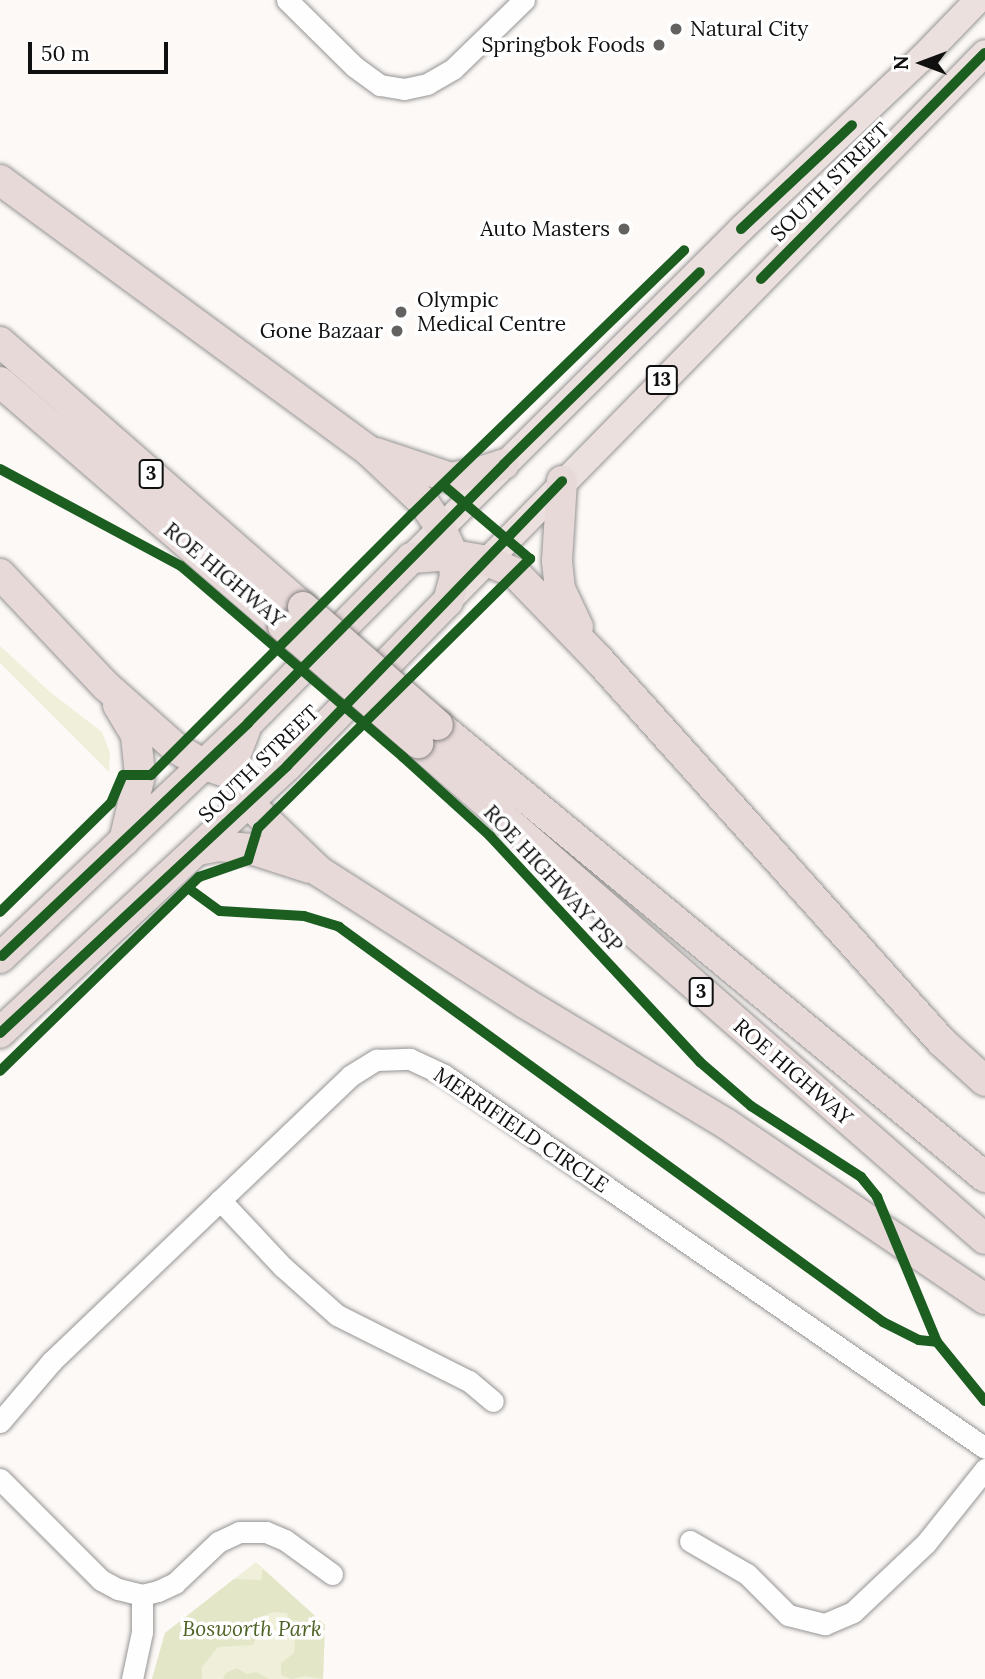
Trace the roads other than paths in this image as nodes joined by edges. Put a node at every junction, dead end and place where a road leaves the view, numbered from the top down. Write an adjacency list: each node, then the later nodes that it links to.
1 (287, 0): 2 (street)
2 (524, 0)
3 (978, 0): 9 (main road, SOUTH STREET / 13)
4 (985, 53): 10 (main road, SOUTH STREET / 13)
5 (0, 180): 8 (highway)
6 (0, 342): 17 (highway, ROE HIGHWAY / 3)
7 (0, 382): 17 (highway, ROE HIGHWAY / 3)
8 (369, 451): 9 (highway); 11 (highway)
9 (504, 464): 11 (main road, SOUTH STREET / 13)
10 (562, 481): 14 (main road, SOUTH STREET / 13); 18 (highway)
11 (441, 528): 12 (highway); 13 (main road, SOUTH STREET / 13)
12 (453, 555): 13 (highway); 14 (highway); 16 (highway)
13 (411, 558): 20 (highway, SOUTH STREET / 13)
14 (487, 561): 16 (main road, SOUTH STREET / 13); 18 (highway)
15 (0, 575): 19 (highway)
16 (448, 601): 23 (highway, SOUTH STREET / 13)
17 (293, 616): 21 (highway, ROE HIGHWAY / 3, bridge)
18 (599, 660): 31 (highway)
19 (106, 686): 22 (highway); 26 (highway)
20 (248, 723): 22 (highway, SOUTH STREET / 13); 24 (highway)
21 (428, 734): 32 (highway, ROE HIGHWAY / 3); 34 (highway, ROE HIGHWAY / 3)
22 (205, 765): 24 (highway); 26 (highway, SOUTH STREET / 13)
23 (287, 766): 24 (highway); 25 (highway, SOUTH STREET / 13)
24 (234, 775): 25 (highway)
25 (248, 803): 27 (highway, SOUTH STREET / 13); 28 (highway)
26 (124, 841): 29 (highway, SOUTH STREET / 13)
27 (198, 850): 28 (highway); 30 (highway, SOUTH STREET / 13)
28 (320, 872): 35 (highway)
29 (0, 958)
30 (0, 1033)
31 (985, 1082)
32 (985, 1177)
33 (220, 1200): 36 (street); 37 (street, MERRIFIELD CIRCLE); 38 (street, MERRIFIELD CIRCLE)
34 (985, 1239)
35 (985, 1299)
36 (494, 1401)
37 (0, 1422)
38 (985, 1448)
39 (985, 1469): 41 (street)
40 (0, 1479): 43 (street)
41 (690, 1541)
42 (332, 1574): 43 (street)
43 (142, 1595): 44 (street)
44 (132, 1679)

